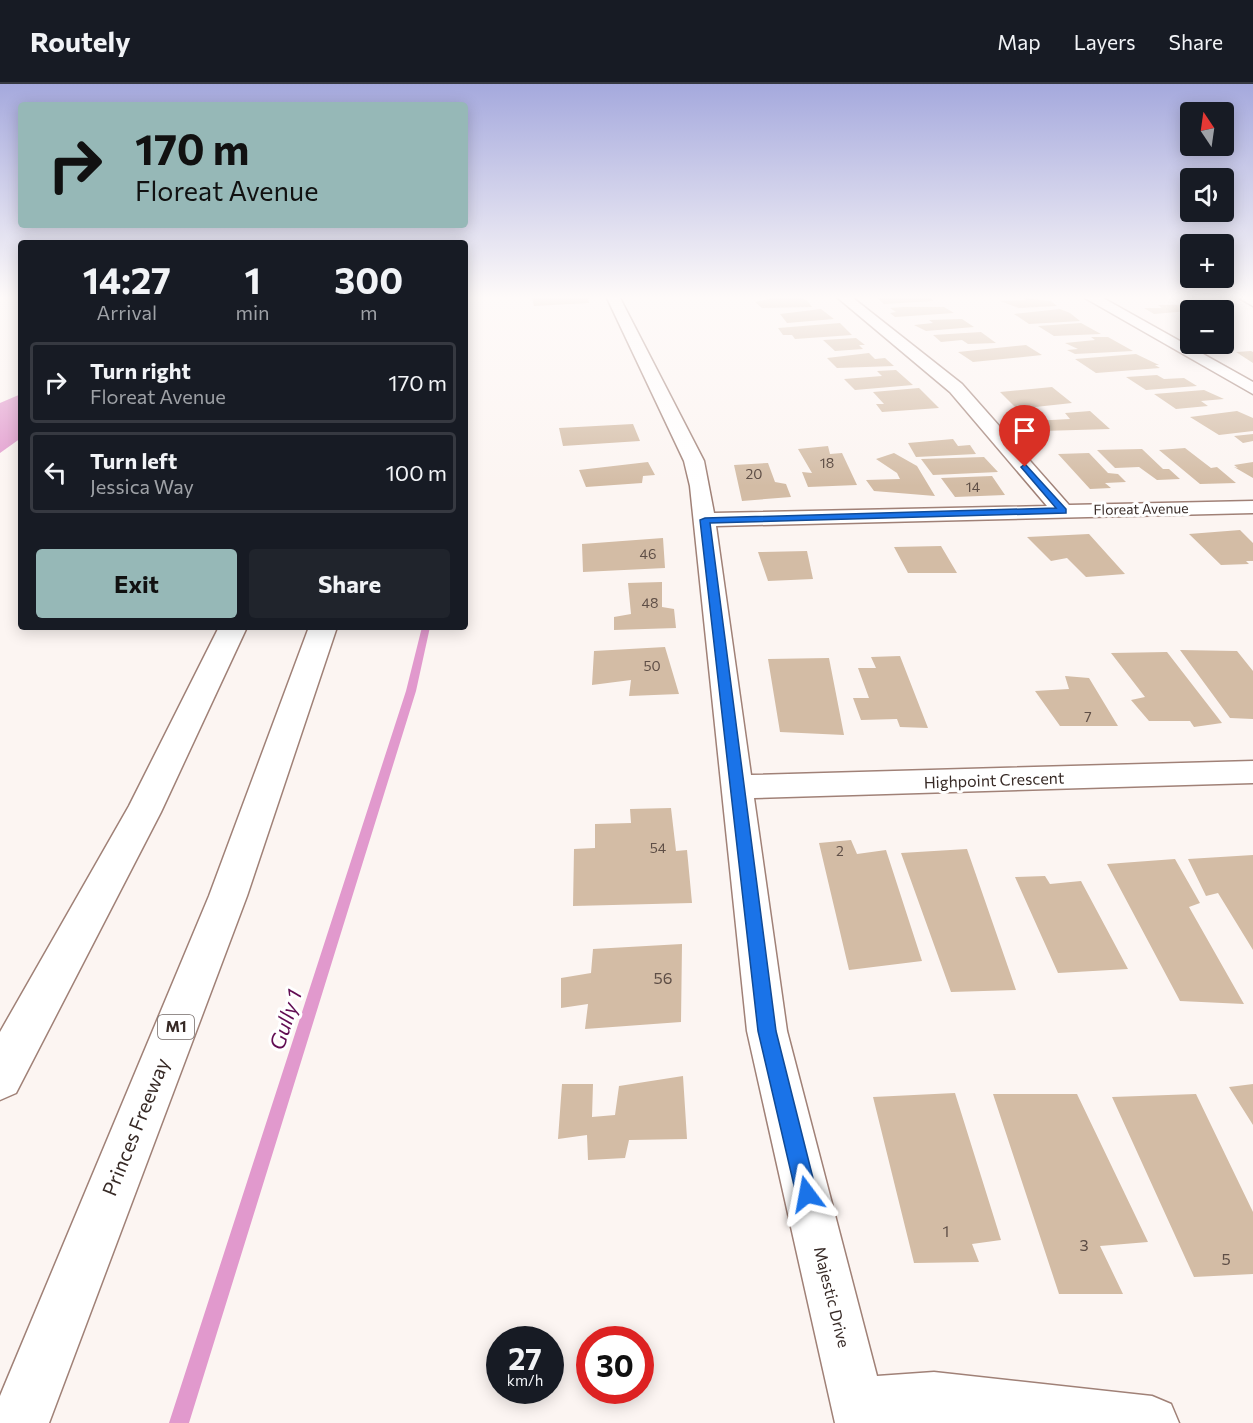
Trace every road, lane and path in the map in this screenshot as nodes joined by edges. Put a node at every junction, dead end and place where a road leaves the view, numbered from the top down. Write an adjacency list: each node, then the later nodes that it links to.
1 (644, 360): 7 (street, Majestic Drive)
2 (922, 360): 6 (street)
3 (1203, 360): 4 (main road)
4 (1253, 389)
5 (1253, 507): 6 (street, Floreat Avenue)
6 (1063, 511): 7 (street, Floreat Avenue)
7 (705, 520): 11 (street, Majestic Drive)
8 (232, 630): 12 (main road)
9 (322, 630): 14 (main road, Princes Freeway / M1)
10 (1253, 772): 11 (street, Highpoint Crescent)
11 (735, 788): 13 (street, Majestic Drive)
12 (0, 1077)
13 (860, 1413): 15 (street)
14 (19, 1423)
15 (1152, 1423)

